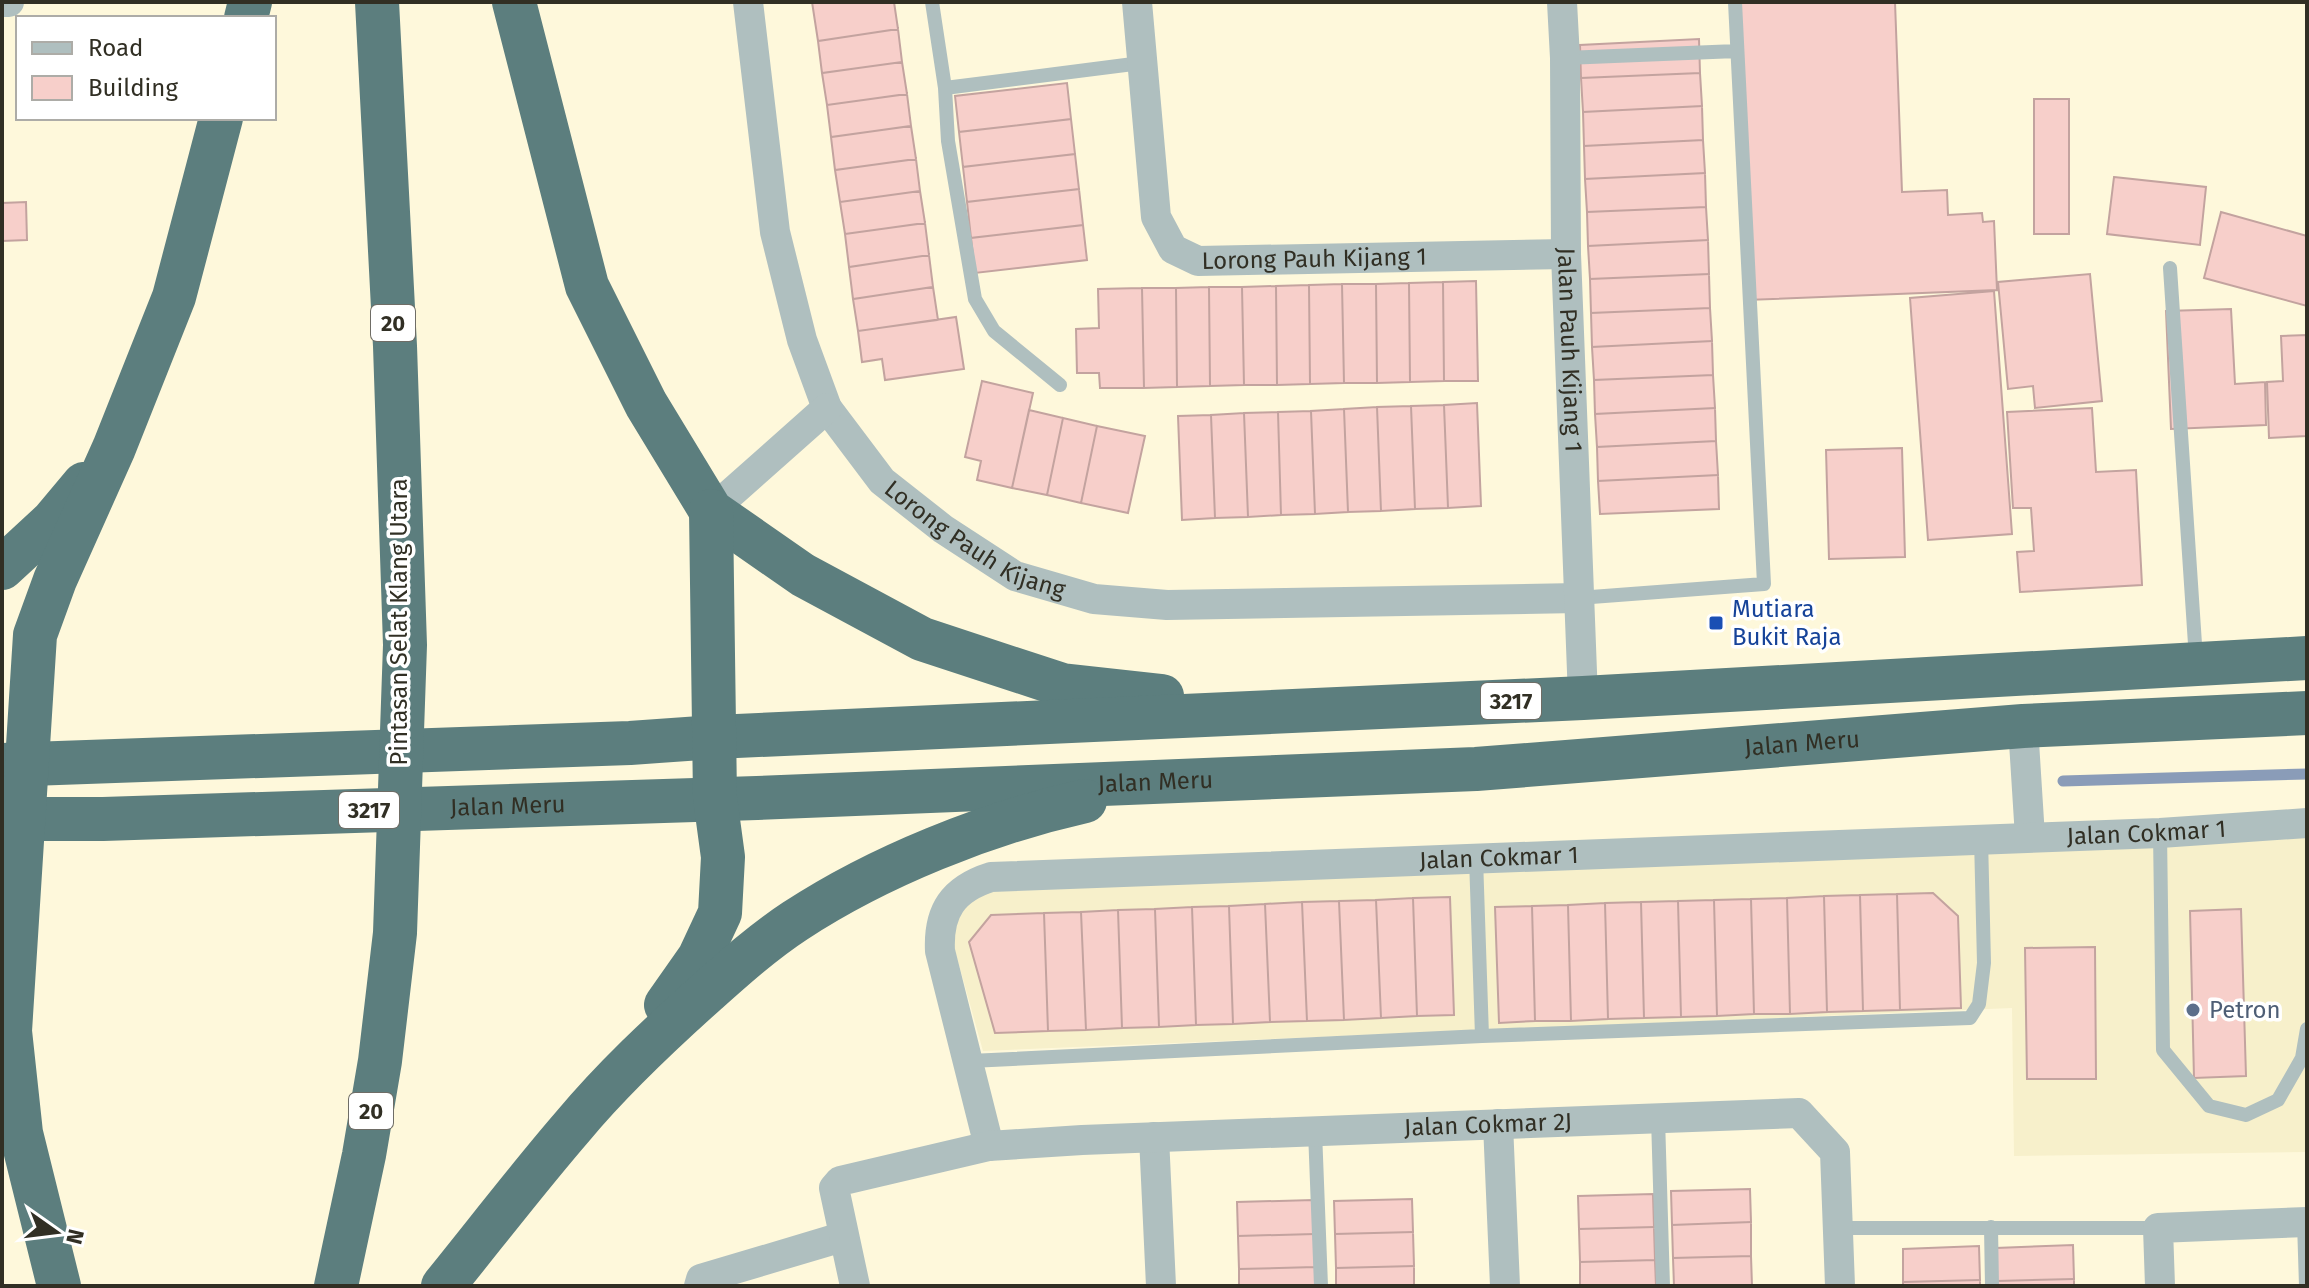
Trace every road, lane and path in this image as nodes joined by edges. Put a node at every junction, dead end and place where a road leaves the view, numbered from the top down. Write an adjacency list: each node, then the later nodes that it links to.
1 (2, 2): 2 (street)
2 (9, 2)
3 (377, 2): 55 (highway, Pintasan Selat Klang Utara / 20)
4 (514, 2): 20 (highway)
5 (748, 2): 18 (street, Lorong Pauh Kijang)
6 (932, 2): 13 (lane)
7 (1137, 2): 12 (street, Lorong Pauh Kijang 1)
8 (1562, 2): 11 (street, Jalan Pauh Kijang 1)
9 (1735, 2): 10 (lane)
10 (1737, 51): 11 (lane); 22 (lane)
11 (1565, 58): 15 (street, Jalan Pauh Kijang 1)
12 (1141, 63): 13 (lane); 15 (street, Lorong Pauh Kijang 1)
13 (945, 88): 17 (lane)
14 (220, 120): 19 (highway)
15 (1566, 254): 22 (street, Jalan Pauh Kijang 1)
16 (2170, 268): 24 (lane)
17 (1060, 385)
18 (827, 408): 20 (street); 22 (street, Lorong Pauh Kijang)
19 (114, 448): 21 (highway); 30 (highway)
20 (711, 511): 26 (highway); 29 (highway)
21 (2, 568)
22 (1578, 598): 25 (street, Jalan Pauh Kijang 1)
23 (2307, 658): 24 (highway, 3217)
24 (2196, 663): 25 (highway, 3217)
25 (1583, 698): 26 (highway, 3217)
26 (1308, 711): 29 (highway, 3217)
27 (2307, 713): 28 (highway, Jalan Meru / 3217)
28 (2023, 726): 31 (highway, Jalan Meru / 3217); 36 (street)
29 (715, 737): 30 (highway, 3217); 32 (highway)
30 (15, 765): 33 (highway)
31 (1173, 781): 32 (highway, Jalan Meru / 3217); 43 (highway)
32 (715, 798): 33 (highway, Jalan Meru / 3217); 43 (highway)
33 (13, 819): 54 (highway)
34 (2307, 823): 35 (street, Jalan Cokmar 1)
35 (2160, 833): 36 (street, Jalan Cokmar 1); 39 (lane)
36 (2030, 837): 37 (street, Jalan Cokmar 1)
37 (1981, 838): 38 (street, Jalan Cokmar 1); 40 (lane)
38 (1476, 858): 40 (lane); 41 (street, Jalan Cokmar 1)
39 (2307, 1029)
40 (1482, 1036): 41 (lane)
41 (970, 1061): 47 (street, Jalan Cokmar 1)
42 (1658, 1118): 44 (street, Jalan Cokmar 2J); 51 (street, Jalan Cokmar 2J); 62 (lane)
43 (574, 1124): 56 (highway)
44 (1498, 1124): 45 (street, Jalan Cokmar 2J); 61 (street)
45 (1315, 1131): 46 (street, Jalan Cokmar 2J); 60 (lane)
46 (1154, 1137): 47 (street, Jalan Cokmar 2J); 59 (street)
47 (989, 1146): 53 (street, Jalan Cokmar 2J)
48 (2, 1185): 54 (highway)
49 (2305, 1222): 52 (street); 66 (lane)
50 (1991, 1227): 51 (lane); 52 (lane); 64 (lane)
51 (1838, 1228): 63 (street, Jalan Cokmar 2J)
52 (2158, 1228): 65 (street)
53 (842, 1237): 57 (street); 58 (street, Jalan Cokmar 2J)
54 (57, 1286)
55 (336, 1286)
56 (443, 1286)
57 (699, 1286)
58 (855, 1286)
59 (1161, 1286)
60 (1321, 1286)
61 (1505, 1286)
62 (1663, 1286)
63 (1840, 1286)
64 (1992, 1286)
65 (2160, 1286)
66 (2306, 1286)

